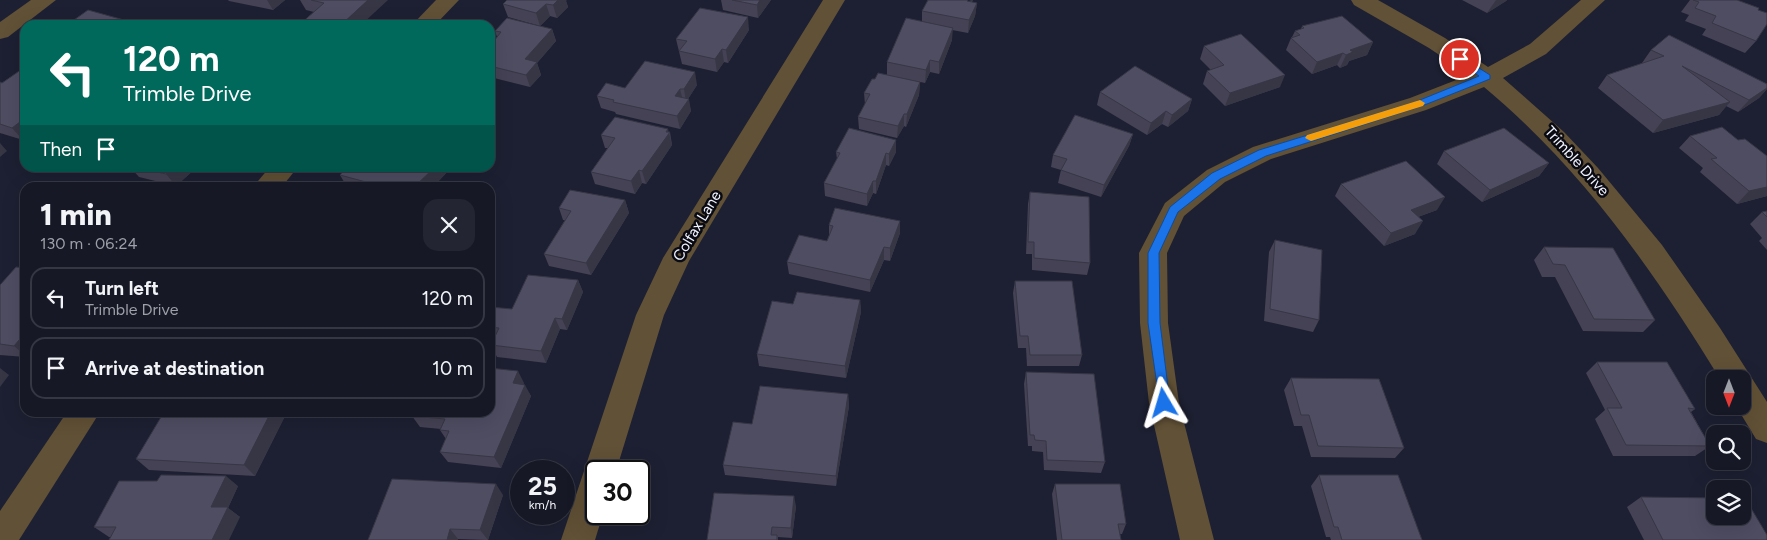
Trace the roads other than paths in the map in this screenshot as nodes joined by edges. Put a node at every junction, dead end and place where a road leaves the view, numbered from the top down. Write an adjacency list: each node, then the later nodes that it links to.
1 (45, 0): 7 (street)
2 (448, 0): 6 (street)
3 (834, 0): 15 (street, Colfax Lane)
4 (1362, 0): 8 (street, Trimble Drive)
5 (1594, 0): 8 (street)
6 (429, 20)
7 (0, 32)
8 (1487, 77): 11 (street, Trimble Drive); 19 (street)
9 (280, 172): 10 (street)
10 (271, 182)
11 (1730, 370)
12 (1751, 403): 14 (street)
13 (82, 417): 17 (street)
14 (1767, 429)
15 (604, 460)
16 (585, 517): 18 (street)
17 (0, 540)
18 (578, 540)
19 (1197, 540)

